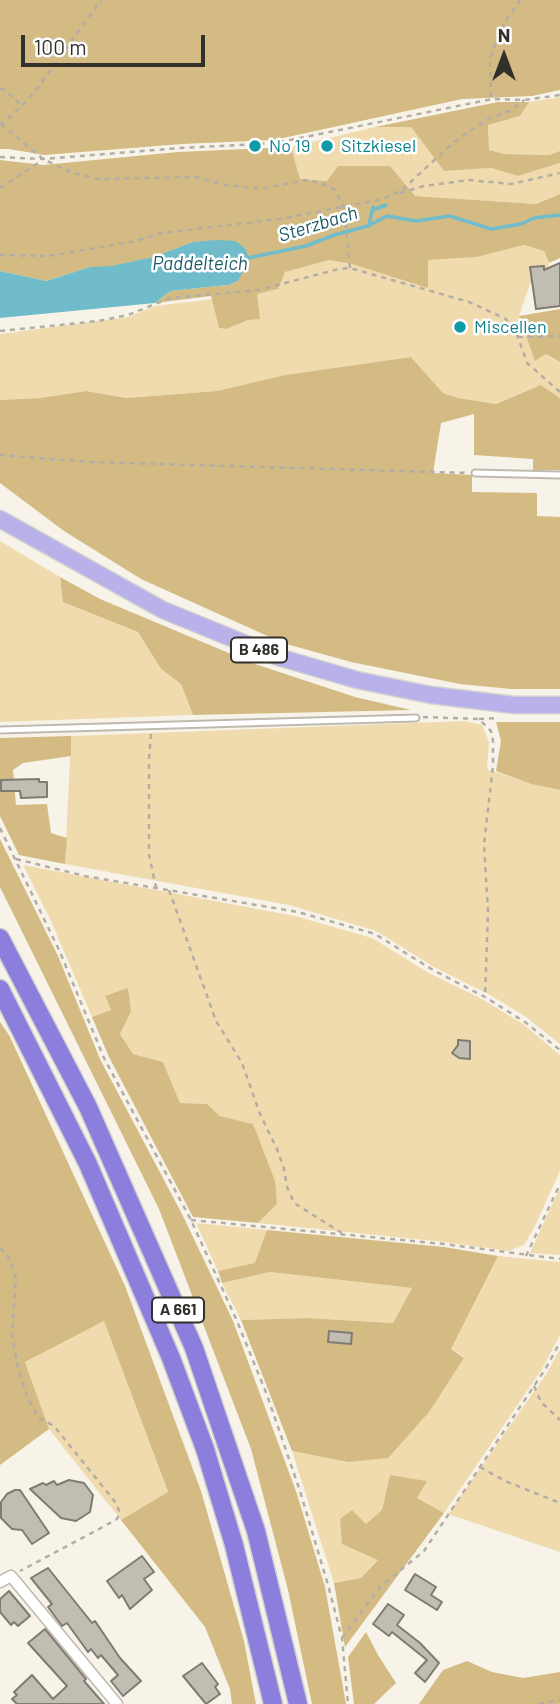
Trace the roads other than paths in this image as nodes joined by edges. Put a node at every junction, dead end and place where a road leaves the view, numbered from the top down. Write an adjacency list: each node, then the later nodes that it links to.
1 (475, 473): 2 (lane)
2 (560, 475)
3 (0, 508): 5 (main road, B 486)
4 (0, 519): 5 (main road, B 486)
5 (27, 533): 6 (main road, B 486)
6 (560, 705)
7 (416, 718): 8 (lane)
8 (0, 730)
9 (0, 938): 14 (highway, A 661)
10 (0, 989): 13 (highway, A 661)
11 (0, 1581): 12 (street)
12 (117, 1704)
13 (273, 1704)
14 (298, 1704)

